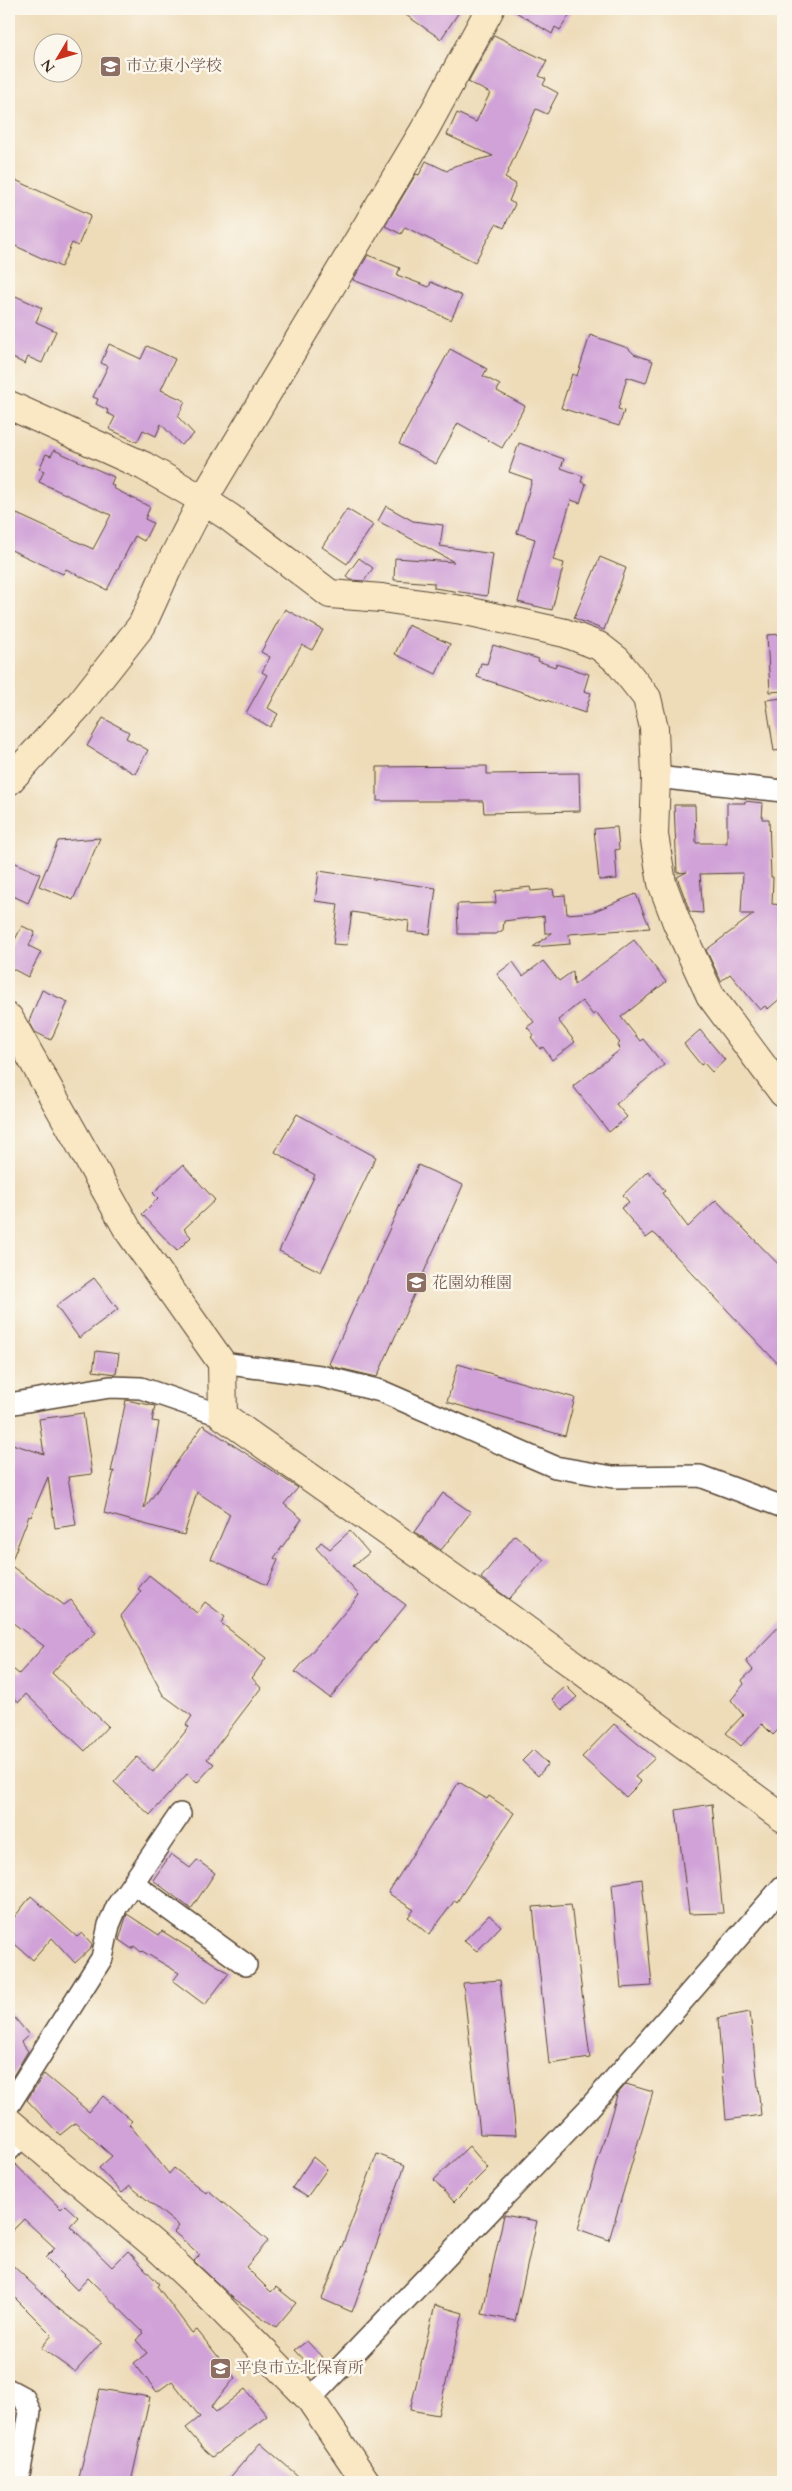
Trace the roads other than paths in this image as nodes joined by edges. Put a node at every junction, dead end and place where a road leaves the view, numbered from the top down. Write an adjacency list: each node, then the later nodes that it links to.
1 (487, 10): 3 (street)
2 (9, 405): 3 (street)
3 (203, 500): 4 (street); 5 (street)
4 (656, 777): 6 (street); 8 (street)
5 (9, 781)
6 (783, 791)
7 (9, 1018): 9 (street)
8 (783, 1093)
9 (222, 1363): 11 (street); 12 (street)
10 (9, 1404): 11 (street)
11 (223, 1416): 14 (street)
12 (783, 1507)
13 (180, 1814): 15 (street)
14 (783, 1818)
15 (133, 1882): 17 (street); 18 (street)
16 (783, 1886): 21 (street)
17 (246, 1965)
18 (9, 2105)
19 (14, 2135): 21 (street)
20 (9, 2390): 22 (street)
21 (310, 2399): 23 (street)
22 (9, 2476)
23 (366, 2482)

